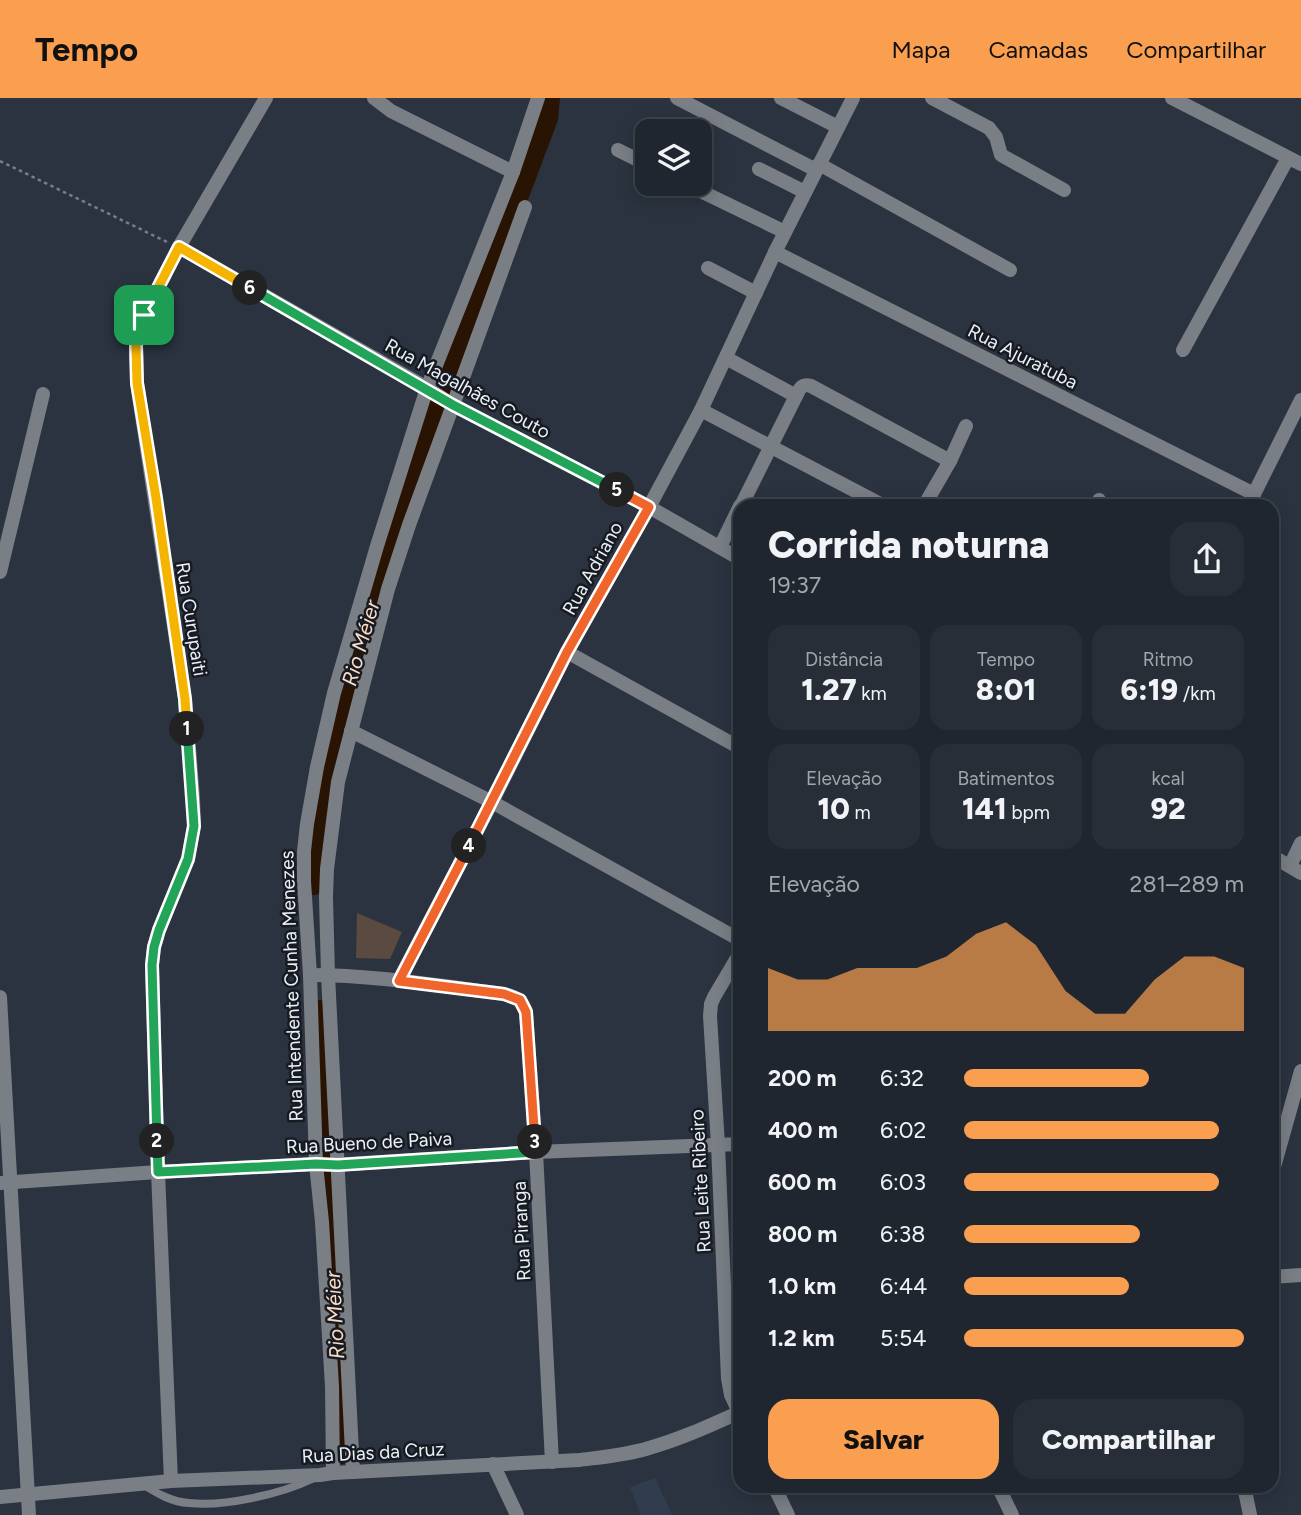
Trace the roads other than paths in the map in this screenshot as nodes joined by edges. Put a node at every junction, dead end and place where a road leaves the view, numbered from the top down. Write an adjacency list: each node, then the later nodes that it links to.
1 (266, 98): 21 (street, Rua Curupaiti)
2 (374, 98): 15 (street)
3 (538, 98): 15 (street)
4 (677, 98): 13 (street)
5 (780, 98): 9 (street)
6 (853, 98): 9 (street, Rua Adriano)
7 (932, 98): 16 (street)
8 (1172, 98): 12 (street)
9 (838, 127): 13 (street, Rua Adriano)
10 (618, 150): 11 (street)
11 (635, 158)
12 (1294, 161): 26 (street)
13 (818, 167): 17 (street, Rua Adriano); 24 (street)
14 (759, 169): 17 (street)
15 (513, 172): 30 (street)
16 (1064, 190)
17 (805, 192): 20 (street, Rua Adriano)
18 (711, 196): 20 (street)
19 (525, 207): 30 (street)
20 (785, 232): 22 (street, Rua Adriano)
21 (179, 247): 30 (street, Rua Magalhães Couto); 65 (street, Rua Curupaiti)
22 (775, 252): 25 (street, Rua Adriano); 39 (street, Rua Ajuratuba)
23 (708, 268): 25 (street)
24 (1010, 270)
25 (756, 293): 27 (street, Rua Adriano)
26 (1184, 350)
27 (726, 358): 29 (street); 32 (street, Rua Adriano)
28 (44, 394): 45 (street)
29 (796, 396): 34 (street); 35 (street)
30 (440, 397): 41 (street, Rua Magalhães Couto); 47 (street, Rua Intendente Cunha Menezes); 55 (street, Rua Intendente Cunha Menezes)
31 (1301, 400): 40 (street)
32 (701, 410): 34 (street); 41 (street, Rua Adriano)
33 (966, 425): 35 (street)
34 (770, 447): 36 (street); 37 (street)
35 (950, 461): 38 (street)
36 (744, 499)
37 (870, 499)
38 (929, 499)
39 (1249, 499)
40 (1252, 499)
41 (649, 507): 43 (street, Rua Magalhães Couto); 46 (street, Rua Adriano)
42 (733, 520): 43 (street)
43 (720, 547): 44 (street, Rua Magalhães Couto)
44 (733, 555)
45 (0, 572)
46 (567, 652): 48 (street); 49 (street, Rua Adriano)
47 (351, 731): 49 (street); 56 (street, Rua Intendente Cunha Menezes)
48 (733, 744)
49 (492, 802): 53 (street); 57 (street, Rua Adriano)
50 (1301, 843): 52 (street)
51 (1279, 860): 52 (street)
52 (1295, 869)
53 (733, 936)
54 (733, 965): 61 (street, Rua Leite Ribeiro)
55 (310, 975): 56 (street); 64 (street, Rua Intendente Cunha Menezes)
56 (328, 975): 57 (street); 64 (street, Rua Intendente Cunha Menezes)
57 (399, 981): 63 (street, Rua Piranga)
58 (0, 997): 66 (street)
59 (1301, 1071): 62 (street)
60 (733, 1144): 61 (street, Rua Bueno de Paiva)
61 (718, 1145): 63 (street, Rua Bueno de Paiva); 69 (street, Rua Leite Ribeiro)
62 (1279, 1149)
63 (536, 1152): 64 (street, Rua Bueno de Paiva); 71 (street, Rua Piranga)
64 (327, 1165): 65 (street, Rua Bueno de Paiva); 73 (street, Rua Intendente Cunha Menezes); 74 (street, Rua Intendente Cunha Menezes)
65 (158, 1172): 66 (street, Rua Bueno de Paiva); 75 (street, Rua Curupaiti)
66 (5, 1183): 80 (street)
67 (1301, 1275): 68 (street)
68 (1279, 1277)
69 (733, 1397)
70 (733, 1415): 71 (street, Rua Dias da Cruz)
71 (552, 1462): 72 (street, Rua Dias da Cruz)
72 (493, 1464): 73 (street, Rua Dias da Cruz); 83 (street)
73 (353, 1472): 74 (street, Rua Dias da Cruz)
74 (326, 1474): 75 (street, Rua Dias da Cruz); 76 (lane)
75 (171, 1481): 76 (street, Rua Dias da Cruz)
76 (141, 1484): 80 (street, Rua Dias da Cruz)
77 (777, 1493): 84 (street)
78 (1001, 1493): 85 (street)
79 (1245, 1493): 86 (street)
80 (26, 1495): 81 (street, Rua Dias da Cruz); 82 (street)
81 (0, 1497)
82 (29, 1515)
83 (517, 1515)
84 (788, 1515)
85 (1012, 1515)
86 (1250, 1515)

